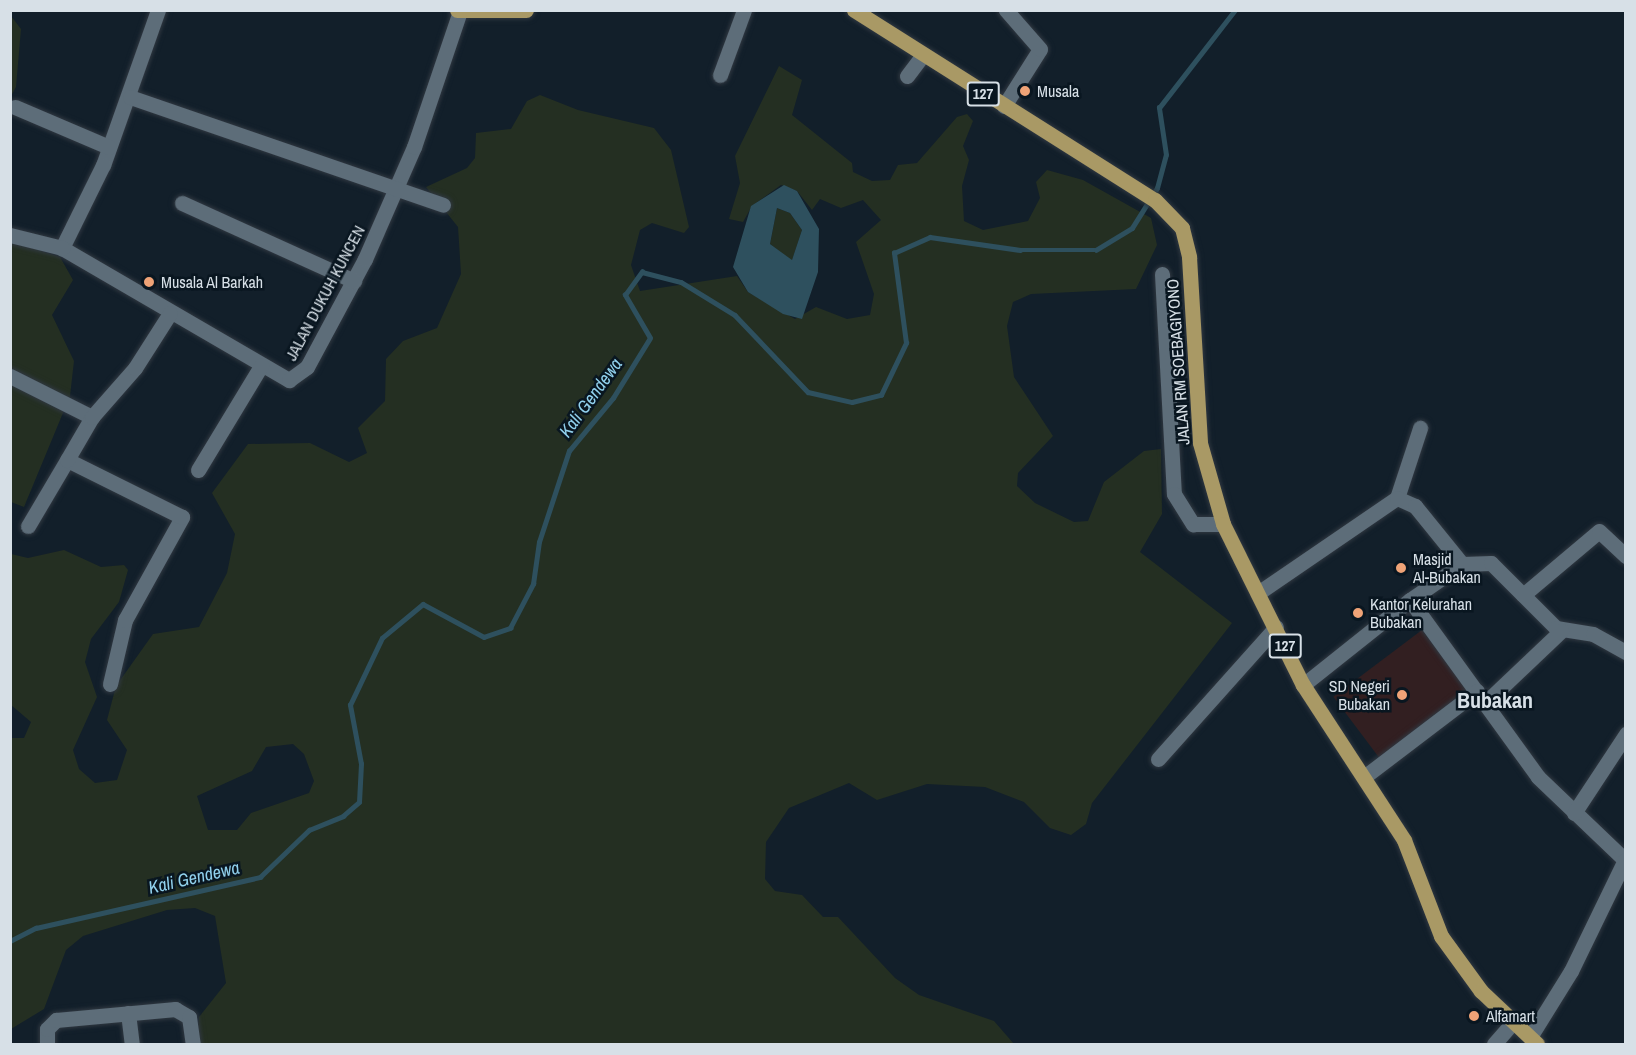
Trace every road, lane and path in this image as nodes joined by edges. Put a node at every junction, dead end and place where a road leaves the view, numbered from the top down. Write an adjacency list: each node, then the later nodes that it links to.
1 (158, 10): 11 (street)
2 (526, 10): 7 (main road)
3 (744, 10): 9 (street)
4 (854, 10): 8 (main road, JALAN RM SOEBAGIYONO / 127)
5 (1006, 10): 12 (street)
6 (459, 11): 7 (main road); 15 (street, JALAN DUKUH KUNCEN)
7 (520, 11)
8 (923, 55): 10 (street); 12 (main road, JALAN RM SOEBAGIYONO / 127)
9 (720, 75)
10 (907, 76)
11 (130, 97): 14 (street); 15 (street)
12 (1004, 106): 30 (main road, JALAN RM SOEBAGIYONO / 127)
13 (15, 107): 14 (street)
14 (110, 147): 19 (street)
15 (398, 188): 17 (street); 21 (street, JALAN DUKUH KUNCEN)
16 (182, 203): 21 (street)
17 (442, 205)
18 (10, 235): 19 (street, JALAN DUKUH KUNCEN)
19 (62, 248): 22 (street, JALAN DUKUH KUNCEN)
20 (1162, 274): 30 (street)
21 (354, 281): 23 (street, JALAN DUKUH KUNCEN)
22 (170, 314): 23 (street, JALAN DUKUH KUNCEN); 25 (street)
23 (261, 366): 28 (street)
24 (10, 376): 25 (street)
25 (92, 417): 27 (street)
26 (1420, 428): 29 (street)
27 (67, 460): 31 (street); 40 (street)
28 (198, 470)
29 (1397, 498): 33 (street); 34 (street)
30 (1224, 524): 34 (main road, JALAN RM SOEBAGIYONO / 127)
31 (28, 526)
32 (1626, 556): 35 (street)
33 (1462, 564): 35 (street); 36 (street)
34 (1258, 593): 37 (main road, JALAN RM SOEBAGIYONO / 127)
35 (1523, 595): 38 (street)
36 (1410, 600): 41 (street); 42 (street)
37 (1276, 627): 41 (main road, JALAN RM SOEBAGIYONO / 127); 44 (street)
38 (1561, 631): 39 (street); 42 (street)
39 (1626, 652)
40 (110, 684)
41 (1304, 685): 45 (main road, JALAN RM SOEBAGIYONO / 127)
42 (1481, 697): 45 (street); 46 (street)
43 (1626, 734): 46 (street)
44 (1158, 759)
45 (1364, 777): 49 (main road, JALAN RM SOEBAGIYONO / 127)
46 (1574, 813): 47 (street)
47 (1625, 861): 50 (street)
48 (128, 1014): 51 (street); 52 (street); 53 (street)
49 (1512, 1023): 50 (main road, JALAN RM SOEBAGIYONO / 127); 54 (street)
50 (1533, 1041)
51 (43, 1044)
52 (132, 1044)
53 (193, 1044)
54 (1494, 1044)

